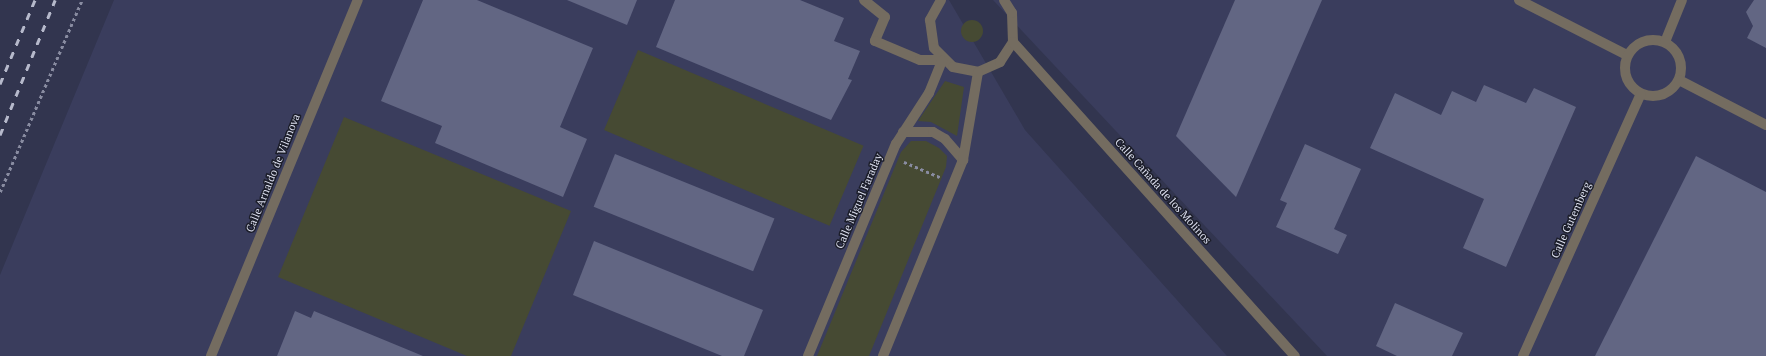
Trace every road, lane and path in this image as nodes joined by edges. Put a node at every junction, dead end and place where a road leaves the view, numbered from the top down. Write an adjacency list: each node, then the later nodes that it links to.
1 (82, 0): 20 (path)
2 (358, 0): 21 (street, Calle Arnaldo de Vilanova)
3 (864, 0): 11 (street)
4 (940, 0): 11 (street)
5 (1519, 0): 10 (street)
6 (1682, 0): 9 (street)
7 (1005, 1): 8 (street)
8 (1013, 42): 12 (street); 24 (street, Calle Cañada de los Molinos)
9 (1664, 42): 10 (street); 13 (street)
10 (1628, 55): 14 (street)
11 (942, 60): 12 (street); 16 (street, Calle Miguel Faraday)
12 (978, 72): 18 (street)
13 (1679, 80): 14 (street); 15 (street)
14 (1640, 94): 25 (street, Calle Gutemberg)
15 (1766, 125)
16 (903, 132): 17 (street, Calle Miguel Faraday); 18 (street)
17 (891, 156): 19 (path); 22 (street, Calle Miguel Faraday)
18 (963, 160): 19 (street)
19 (954, 182): 23 (street)
20 (0, 192)
21 (211, 356)
22 (808, 356)
23 (883, 356)
24 (1295, 356)
25 (1523, 356)

